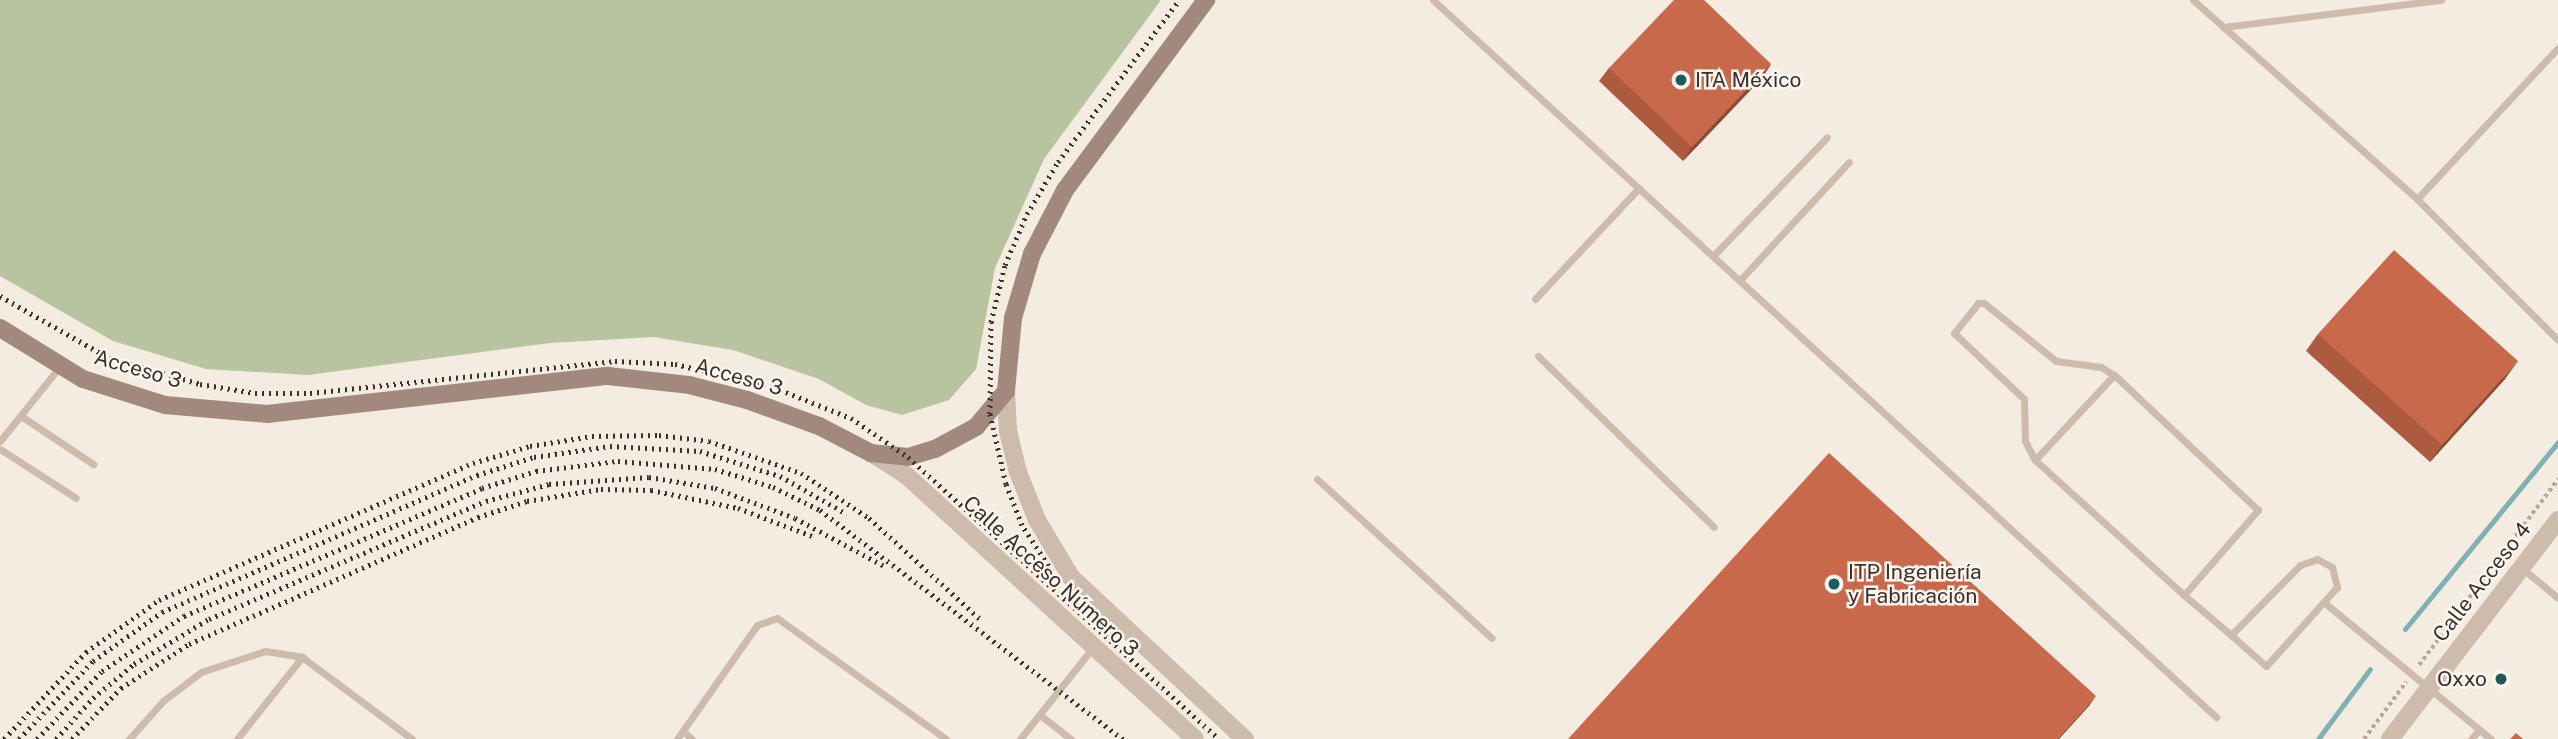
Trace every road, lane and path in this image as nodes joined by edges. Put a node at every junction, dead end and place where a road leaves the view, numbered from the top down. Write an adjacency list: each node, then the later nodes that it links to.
1 (1206, 0): 19 (main road)
2 (1433, 0): 9 (lane)
3 (2193, 0): 5 (lane)
4 (2441, 0): 5 (lane)
5 (2224, 27): 10 (lane)
6 (2558, 48): 10 (lane)
7 (1827, 137): 11 (lane)
8 (1849, 162): 12 (lane)
9 (1639, 188): 11 (lane); 13 (lane)
10 (2417, 199): 15 (lane)
11 (1714, 255): 12 (lane)
12 (1741, 279): 42 (lane)
13 (1535, 299)
14 (0, 328): 17 (main road, Acceso 3)
15 (2558, 340)
16 (1538, 356): 30 (lane)
17 (61, 366): 20 (lane); 23 (main road, Acceso 3)
18 (2114, 374): 24 (lane); 24 (lane); 32 (lane)
19 (1006, 391): 23 (main road, Acceso 3); 54 (street, Calle Acceso Número 3)
20 (21, 416): 21 (lane); 25 (lane)
21 (0, 441)
22 (0, 449): 28 (lane)
23 (871, 453): 37 (street, Calle Acceso Número 3)
24 (2035, 460): 32 (lane)
25 (93, 464)
26 (1317, 479): 36 (lane)
27 (2558, 479): 39 (path)
28 (76, 498)
29 (2558, 520): 31 (street, Calle Acceso 4)
30 (1714, 527)
31 (2522, 569): 33 (lane); 40 (street, Calle Acceso 4)
32 (2184, 595): 35 (lane)
33 (2558, 598)
34 (2326, 604): 35 (lane); 35 (lane); 39 (lane)
35 (2231, 635)
36 (1492, 638)
37 (1094, 646): 41 (lane); 53 (street, Calle Acceso Número 3)
38 (302, 657): 45 (lane); 46 (lane); 47 (lane)
39 (2413, 673): 40 (lane); 55 (path)
40 (2430, 686): 43 (lane); 56 (street, Calle Acceso 4)
41 (1040, 715): 51 (lane); 52 (lane)
42 (2216, 717)
43 (2479, 730): 57 (lane); 58 (lane)
44 (683, 732): 48 (lane); 49 (lane); 50 (lane)
45 (129, 739)
46 (237, 739)
47 (412, 739)
48 (677, 739)
49 (692, 739)
50 (946, 739)
51 (1020, 739)
52 (1071, 739)
53 (1195, 739)
54 (1245, 739)
55 (2364, 739)
56 (2390, 739)
57 (2471, 739)
58 (2491, 739)

